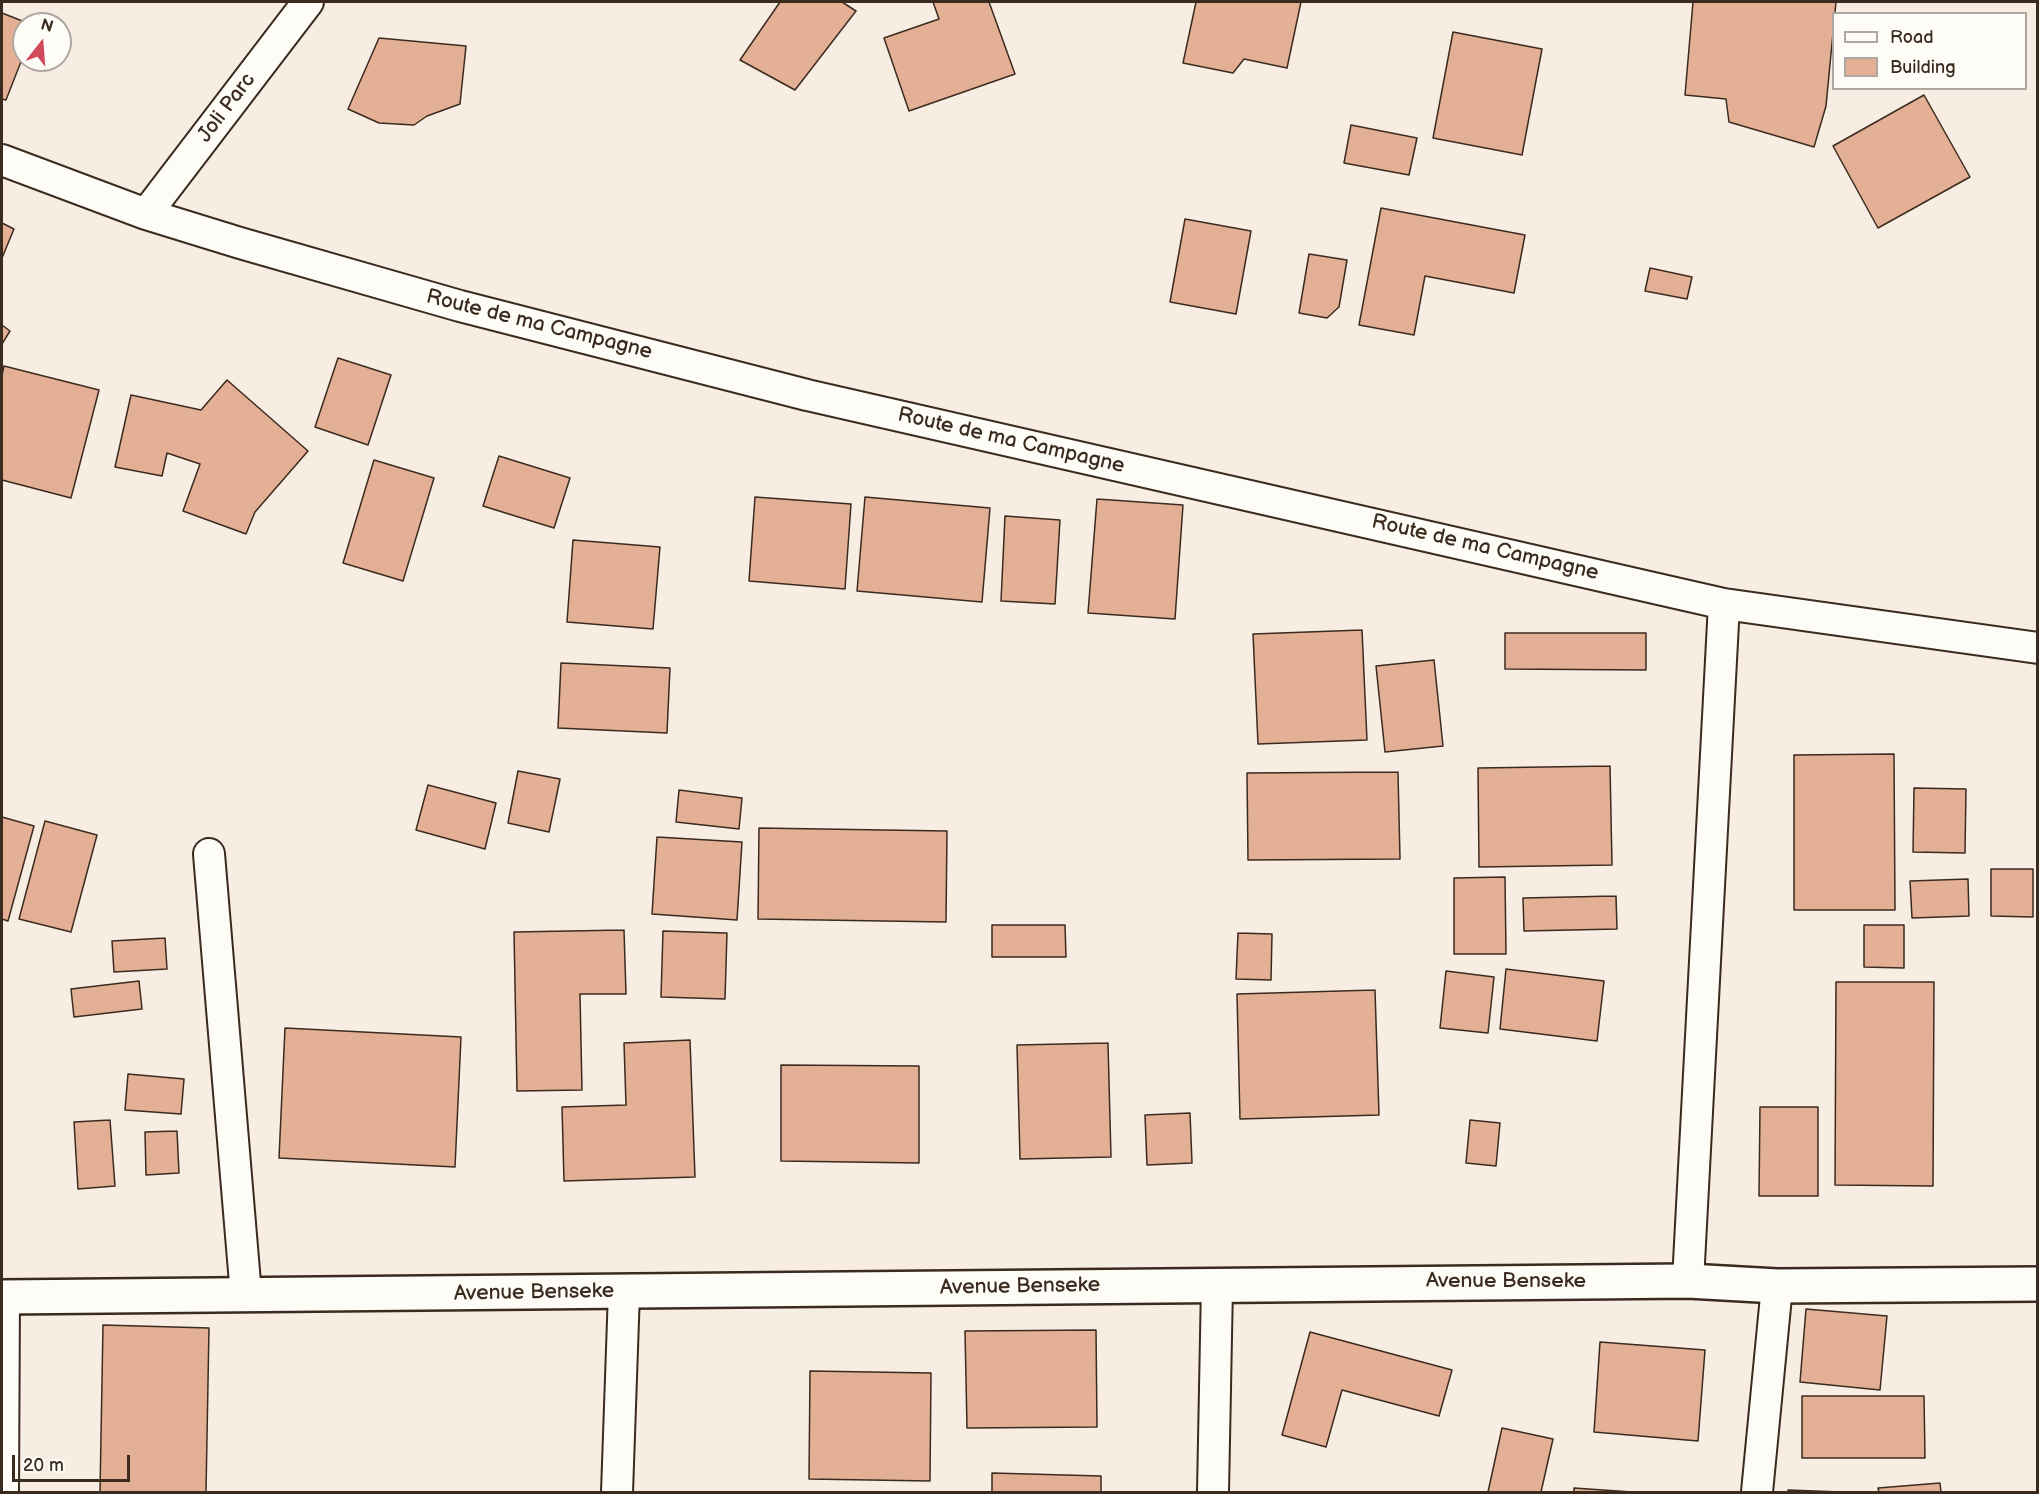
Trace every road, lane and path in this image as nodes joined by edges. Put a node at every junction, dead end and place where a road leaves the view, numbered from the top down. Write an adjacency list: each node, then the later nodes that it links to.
1 (308, 2): 3 (street, Joli Parc)
2 (2, 160): 3 (street, Route de ma Campagne)
3 (146, 214): 4 (street, Route de ma Campagne)
4 (1724, 604): 5 (street, Route de ma Campagne); 7 (street)
5 (2037, 648)
6 (209, 854): 12 (street)
7 (1688, 1281): 9 (street, Avenue Benseke); 10 (street, Avenue Benseke)
8 (2037, 1284): 10 (street, Avenue Benseke)
9 (1217, 1285): 11 (street, Avenue Benseke); 16 (street)
10 (1777, 1286): 17 (street)
11 (624, 1292): 12 (street, Avenue Benseke); 15 (street)
12 (246, 1295): 13 (street, Avenue Benseke)
13 (3, 1297): 14 (street)
14 (3, 1492)
15 (617, 1492)
16 (1213, 1492)
17 (1757, 1492)

